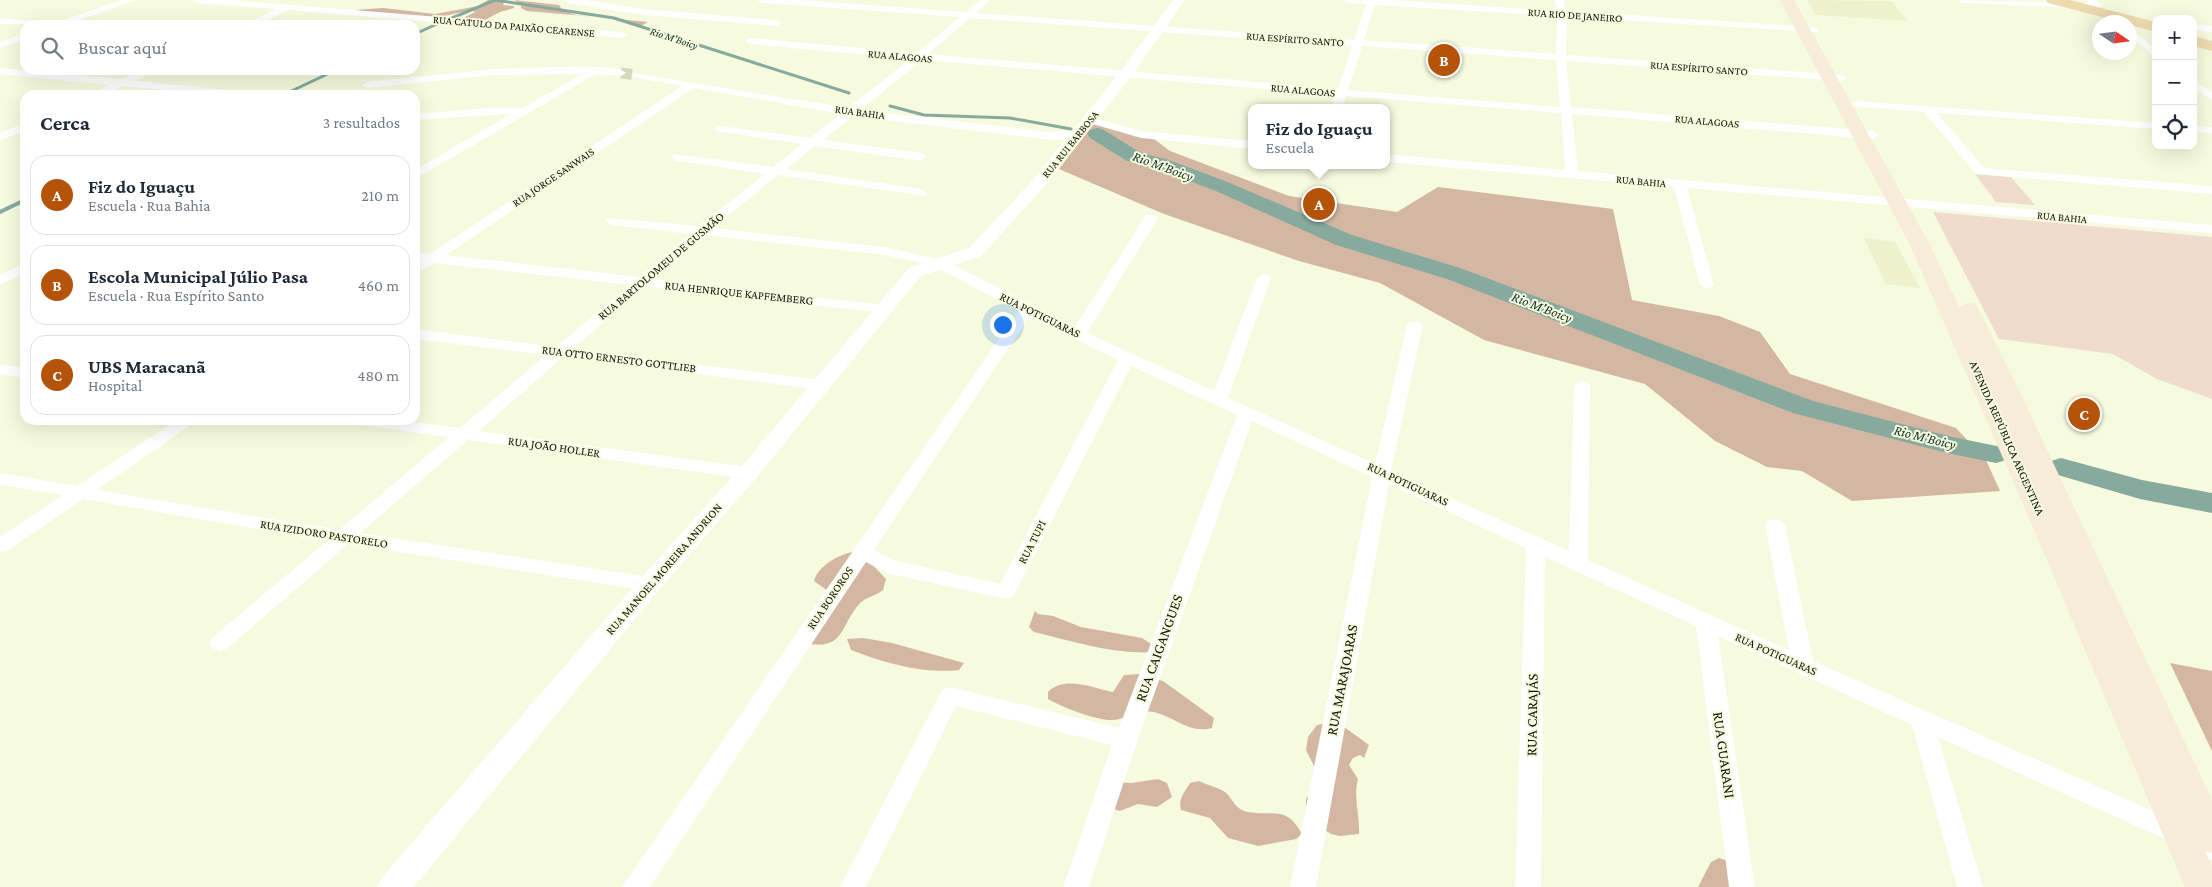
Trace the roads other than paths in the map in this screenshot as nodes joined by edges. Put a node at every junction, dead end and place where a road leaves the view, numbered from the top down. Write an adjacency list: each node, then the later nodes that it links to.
1 (131, 0): 25 (street)
2 (196, 0): 19 (street, RUA CATULO DA PAIXÃO CEARENSE)
3 (306, 0): 19 (street)
4 (568, 0): 20 (street)
5 (762, 0): 15 (street, RUA ESPÍRITO SANTO)
6 (985, 0): 23 (street, RUA BARTOLOMEU DE GUSMÃO)
7 (1179, 0): 32 (street, RUA RUI BARBOSA)
8 (1348, 0): 14 (street, RUA RIO DE JANEIRO)
9 (1559, 0): 21 (street)
10 (1787, 0): 33 (main road, AVENIDA REPÚBLICA ARGENTINA)
11 (1796, 0): 33 (main road, AVENIDA REPÚBLICA ARGENTINA)
12 (1963, 0): 16 (street)
13 (2039, 0): 16 (main road)
14 (1372, 1): 21 (street, RUA RIO DE JANEIRO); 39 (street)
15 (808, 2): 23 (street, RUA ESPÍRITO SANTO); 24 (street)
16 (2058, 3): 17 (main road); 22 (main road)
17 (2085, 3): 29 (main road)
18 (658, 4): 20 (street)
19 (288, 8): 26 (street); 34 (street, RUA CATULO DA PAIXÃO CEARENSE)
20 (644, 12): 24 (street)
21 (1562, 14): 33 (street, RUA RIO DE JANEIRO); 44 (street)
22 (2097, 15)
23 (967, 16): 32 (street, RUA ESPÍRITO SANTO); 43 (street, RUA BARTOLOMEU DE GUSMÃO)
24 (783, 18): 43 (street, RUA ALAGOAS)
25 (73, 20)
26 (260, 20)
27 (0, 21): 28 (street)
28 (20, 23)
29 (2142, 26): 41 (street)
30 (2197, 27): 31 (street)
31 (2212, 28)
32 (1157, 30): 39 (street, RUA ESPÍRITO SANTO); 52 (street, RUA RUI BARBOSA)
33 (1808, 30): 53 (main road, AVENIDA REPÚBLICA ARGENTINA)
34 (623, 35)
35 (20, 38): 40 (street)
36 (2197, 38): 38 (main road)
37 (2197, 42): 42 (main road)
38 (2212, 42)
39 (1357, 44): 44 (street, RUA ESPÍRITO SANTO); 60 (street)
40 (0, 45)
41 (2152, 46)
42 (2212, 46)
43 (916, 58): 52 (street, RUA ALAGOAS); 67 (street, RUA BARTOLOMEU DE GUSMÃO)
44 (1561, 58): 53 (street, RUA ESPÍRITO SANTO); 64 (street)
45 (0, 70): 47 (street)
46 (596, 70): 48 (street); 55 (street); 66 (street)
47 (20, 72)
48 (621, 73)
49 (52, 75): 54 (street)
50 (139, 75): 54 (street)
51 (642, 75): 56 (street, RUA BAHIA)
52 (1125, 75): 60 (street, RUA ALAGOAS); 69 (street, RUA RUI BARBOSA)
53 (1835, 77): 63 (main road, AVENIDA REPÚBLICA ARGENTINA); 77 (main road, AVENIDA REPÚBLICA ARGENTINA)
54 (124, 82): 58 (street); 59 (street)
55 (367, 85)
56 (690, 85): 67 (street, RUA BAHIA); 98 (street, RUA JORGE SANWAIS)
57 (2197, 86): 61 (street)
58 (106, 90)
59 (201, 90)
60 (1341, 93): 62 (street); 64 (street, RUA ALAGOAS)
61 (2212, 97)
62 (1338, 104)
63 (1856, 104): 65 (street); 77 (main road, AVENIDA REPÚBLICA ARGENTINA)
64 (1566, 110): 77 (street, RUA ALAGOAS); 88 (street)
65 (1928, 110): 70 (street); 90 (street)
66 (525, 111): 68 (street); 84 (street)
67 (851, 112): 78 (street, RUA BAHIA); 79 (street, RUA BARTOLOMEU DE GUSMÃO)
68 (420, 117)
69 (1090, 120): 78 (street, RUA RUI BARBOSA); 80 (street)
70 (2152, 126)
71 (20, 128): 75 (street)
72 (720, 129): 79 (street)
73 (2197, 129): 74 (street)
74 (2212, 130)
75 (3, 134): 76 (street)
76 (20, 134)
77 (1865, 134): 92 (main road, AVENIDA REPÚBLICA ARGENTINA)
78 (1076, 136): 99 (street, RUA RUI BARBOSA)
79 (810, 142): 82 (street); 87 (street, RUA BARTOLOMEU DE GUSMÃO)
80 (1248, 145)
81 (678, 157): 87 (street)
82 (921, 158)
83 (1390, 158): 88 (street, RUA BAHIA)
84 (442, 160): 85 (street); 86 (street)
85 (420, 162)
86 (420, 172)
87 (772, 172): 91 (street); 96 (street, RUA BARTOLOMEU DE GUSMÃO)
88 (1572, 175): 89 (street, RUA BAHIA)
89 (1680, 184): 92 (street, RUA BAHIA); 106 (street)
90 (2212, 190)
91 (921, 193)
92 (1904, 203): 95 (street, RUA BAHIA); 139 (main road, AVENIDA REPÚBLICA ARGENTINA); 140 (main road, AVENIDA REPÚBLICA ARGENTINA)
93 (1151, 218): 110 (street)
94 (612, 221): 96 (street, RUA POTIGUARAS)
95 (2212, 229)
96 (700, 232): 99 (street, RUA POTIGUARAS); 105 (street, RUA BARTOLOMEU DE GUSMÃO)
97 (420, 257): 98 (street, RUA HENRIQUE KAPFEMBERG)
98 (432, 258): 100 (street, RUA JORGE SANWAIS); 105 (street, RUA HENRIQUE KAPFEMBERG)
99 (941, 264): 107 (street, RUA MANOEL MOREIRA ANDRION); 108 (street, RUA POTIGUARAS)
100 (420, 266)
101 (20, 270): 103 (street)
102 (1264, 278): 118 (street)
103 (0, 280): 104 (street)
104 (20, 283)
105 (642, 283): 107 (street, RUA HENRIQUE KAPFEMBERG); 112 (street, RUA BARTOLOMEU DE GUSMÃO)
106 (1707, 285)
107 (884, 309): 116 (street, RUA MANOEL MOREIRA ANDRION)
108 (1026, 310): 110 (street, RUA POTIGUARAS); 131 (street, RUA BOROROS)
109 (1415, 325): 123 (street, RUA MARAJOARAS)
110 (1079, 333): 113 (street, RUA POTIGUARAS)
111 (420, 335): 112 (street, RUA OTTO ERNESTO GOTTLIEB)
112 (559, 351): 116 (street, RUA OTTO ERNESTO GOTTLIEB); 122 (street, RUA BARTOLOMEU DE GUSMÃO)
113 (1127, 358): 118 (street, RUA POTIGUARAS); 131 (street, RUA TUPI)
114 (0, 369): 115 (street)
115 (20, 372)
116 (822, 385): 124 (street, RUA MANOEL MOREIRA ANDRION)
117 (1582, 386): 132 (street)
118 (1220, 398): 119 (street, RUA POTIGUARAS)
119 (1247, 411): 123 (street, RUA POTIGUARAS); 138 (street, RUA CAIGANGUES)
120 (182, 425): 126 (street)
121 (397, 425): 122 (street, RUA JOÃO HOLLER)
122 (463, 434): 124 (street, RUA JOÃO HOLLER); 128 (street, RUA BARTOLOMEU DE GUSMÃO)
123 (1382, 472): 129 (street, RUA POTIGUARAS); 146 (street, RUA MARAJOARAS)
124 (748, 473): 133 (street, RUA MANOEL MOREIRA ANDRION)
125 (0, 479): 126 (street, RUA IZIDORO PASTORELO)
126 (81, 493): 128 (street, RUA IZIDORO PASTORELO); 130 (street)
127 (1775, 525): 136 (street)
128 (342, 537): 133 (street, RUA IZIDORO PASTORELO); 135 (street, RUA BARTOLOMEU DE GUSMÃO)
129 (1536, 543): 132 (street, RUA POTIGUARAS); 147 (street, RUA CARAJÁS)
130 (0, 546)
131 (861, 551): 143 (street, RUA BOROROS)
132 (1578, 565): 134 (street, RUA POTIGUARAS)
133 (650, 584): 142 (street, RUA MANOEL MOREIRA ANDRION)
134 (1706, 622): 136 (street, RUA POTIGUARAS); 148 (street, RUA GUARANI)
135 (220, 643)
136 (1802, 666): 137 (street, RUA POTIGUARAS)
137 (1922, 720): 139 (street, RUA POTIGUARAS); 149 (street)
138 (1126, 739): 144 (street); 145 (street, RUA CAIGANGUES)
139 (2179, 836): 141 (street, RUA POTIGUARAS); 150 (main road, AVENIDA REPÚBLICA ARGENTINA)
140 (2212, 838)
141 (2212, 848)
142 (394, 887)
143 (634, 887)
144 (853, 887)
145 (1076, 887)
146 (1303, 887)
147 (1528, 887)
148 (1742, 887)
149 (1970, 887)
150 (2203, 887)

